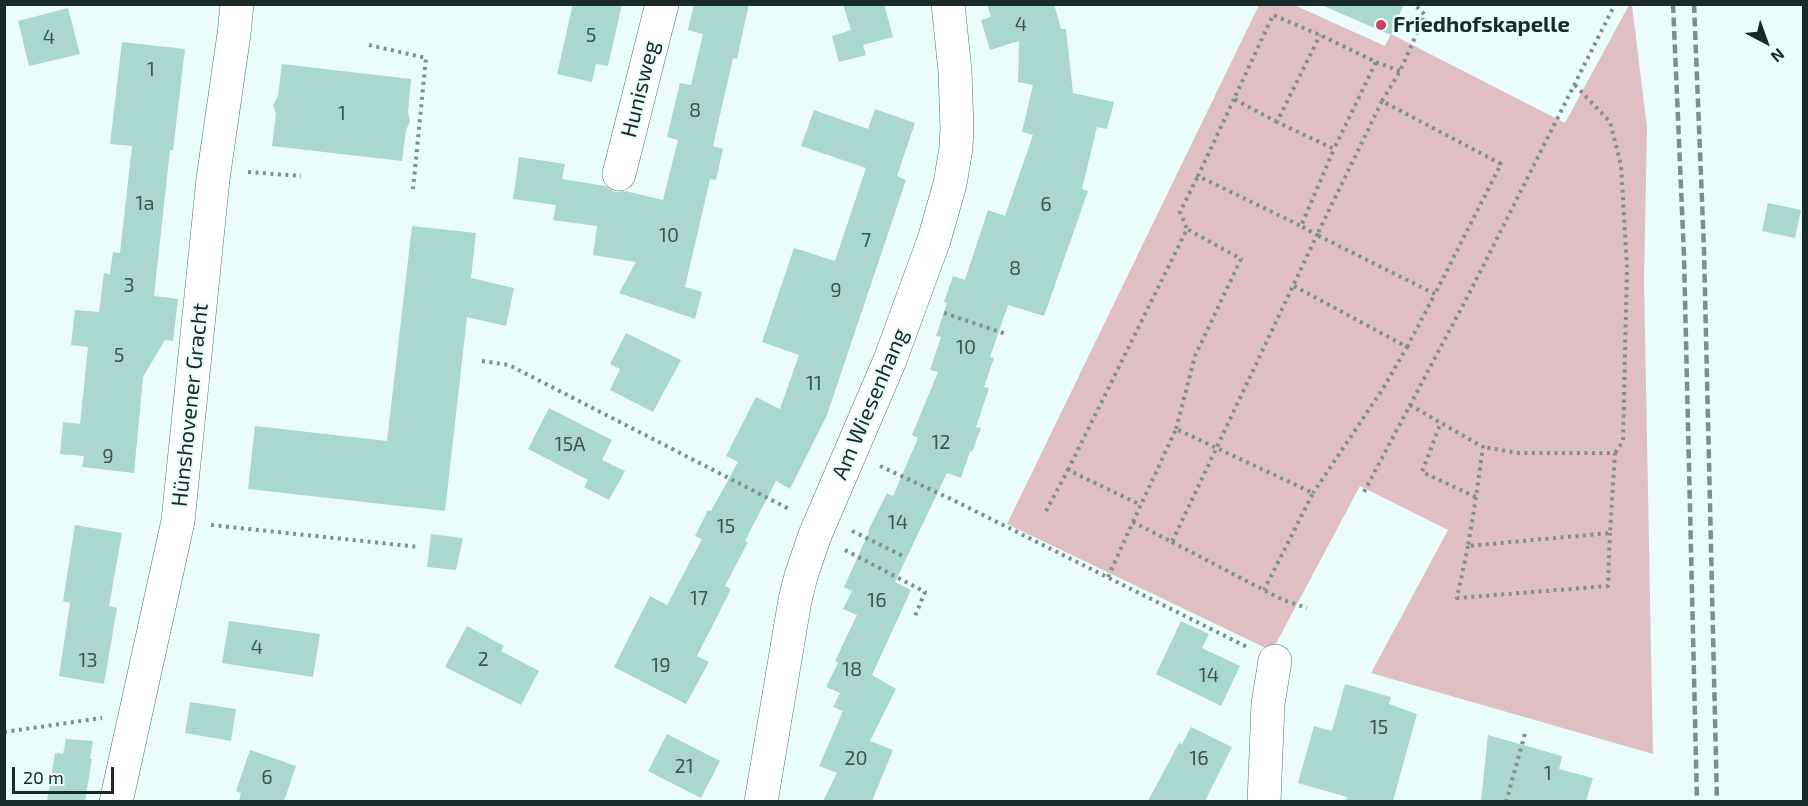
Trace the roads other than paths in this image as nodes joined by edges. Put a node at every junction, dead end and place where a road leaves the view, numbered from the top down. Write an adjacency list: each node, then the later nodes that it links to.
1 (237, 4): 6 (street, Hünshovener Gracht)
2 (662, 4): 4 (street, Hunisweg)
3 (948, 4): 7 (street, Am Wiesenhang)
4 (619, 174)
5 (1275, 660): 8 (street)
6 (116, 801)
7 (761, 801)
8 (1264, 801)

